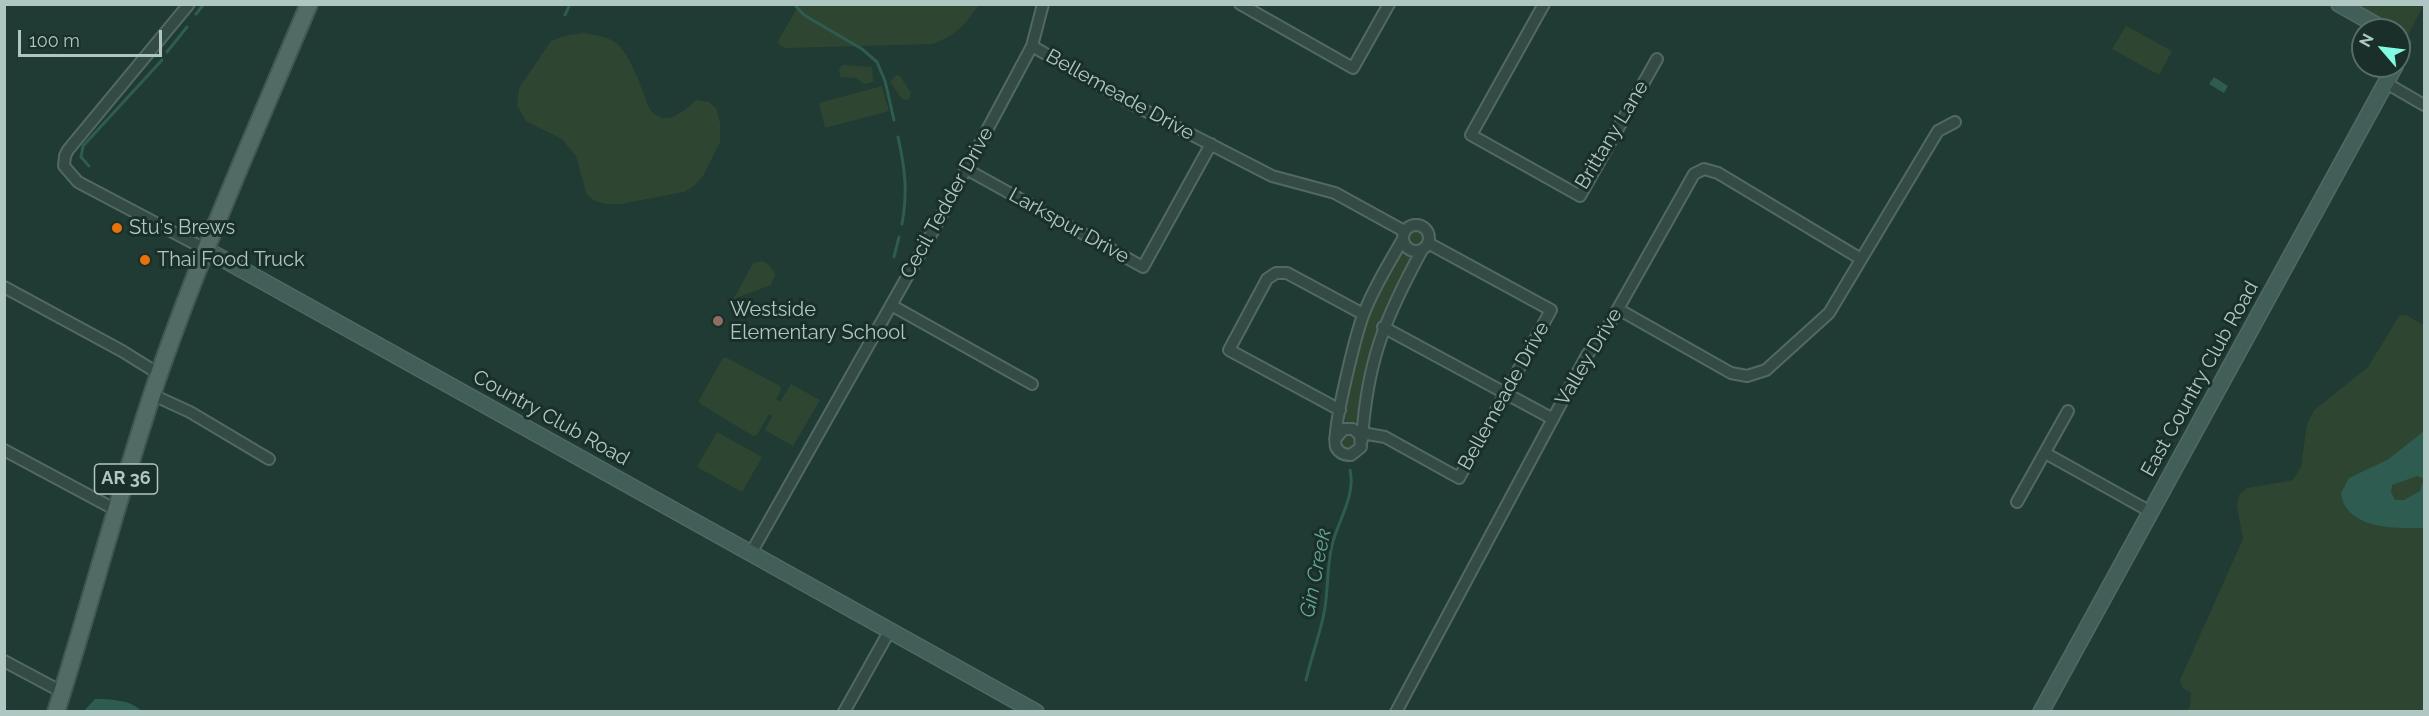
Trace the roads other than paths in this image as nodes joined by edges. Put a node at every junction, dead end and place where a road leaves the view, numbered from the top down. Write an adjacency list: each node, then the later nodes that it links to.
1 (189, 4): 19 (street, Country Club Road)
2 (309, 4): 19 (main road, AR 36)
3 (1043, 4): 9 (street, Cecil Tedder Drive)
4 (1240, 4): 5 (street)
5 (1389, 4)
6 (1544, 4): 10 (street, Brittany Lane)
7 (2339, 4): 8 (street)
8 (2364, 18)
9 (1032, 46): 15 (street, Bellemeade Drive); 16 (street, Cecil Tedder Drive)
10 (1657, 59)
11 (2389, 78): 12 (street, East Country Club Road)
12 (2386, 83): 13 (street); 40 (street, East Country Club Road)
13 (2424, 105)
14 (1955, 122): 20 (street)
15 (1211, 144): 16 (street, Larkspur Drive); 17 (street, Bellemeade Drive)
16 (966, 169): 22 (street, Cecil Tedder Drive)
17 (1404, 235): 18 (street); 18 (street); 24 (street)
18 (1425, 246): 25 (street); 28 (street, Bellemeade Drive)
19 (205, 249): 26 (main road, AR 36); 41 (street, Country Club Road)
20 (1861, 259): 23 (street); 23 (street, Valley Drive)
21 (4, 287): 26 (street)
22 (891, 305): 27 (street); 41 (street, Cecil Tedder Drive)
23 (1618, 309): 32 (street, Valley Drive)
24 (1363, 314): 30 (street); 30 (street)
25 (1383, 327): 28 (street); 33 (street)
26 (159, 374): 29 (main road, AR 36)
27 (1032, 384)
28 (1505, 393): 32 (street); 33 (street, Bellemeade Drive)
29 (153, 395): 37 (street); 39 (main road, AR 36)
30 (1340, 410): 34 (street)
31 (2068, 411): 36 (street)
32 (1553, 419): 48 (street, Valley Drive)
33 (1362, 438): 34 (street); 34 (street)
34 (1335, 439)
35 (4, 450): 39 (street)
36 (2045, 453): 38 (street); 40 (street)
37 (269, 459)
38 (2017, 502)
39 (116, 510): 44 (main road, AR 36)
40 (2151, 512): 49 (street, East Country Club Road)
41 (751, 553): 42 (street, Country Club Road)
42 (890, 630): 46 (street); 47 (street, Country Club Road)
43 (4, 661): 44 (street)
44 (62, 692): 45 (main road, AR 36)
45 (56, 711)
46 (844, 711)
47 (1036, 711)
48 (1395, 711)
49 (2041, 711)

